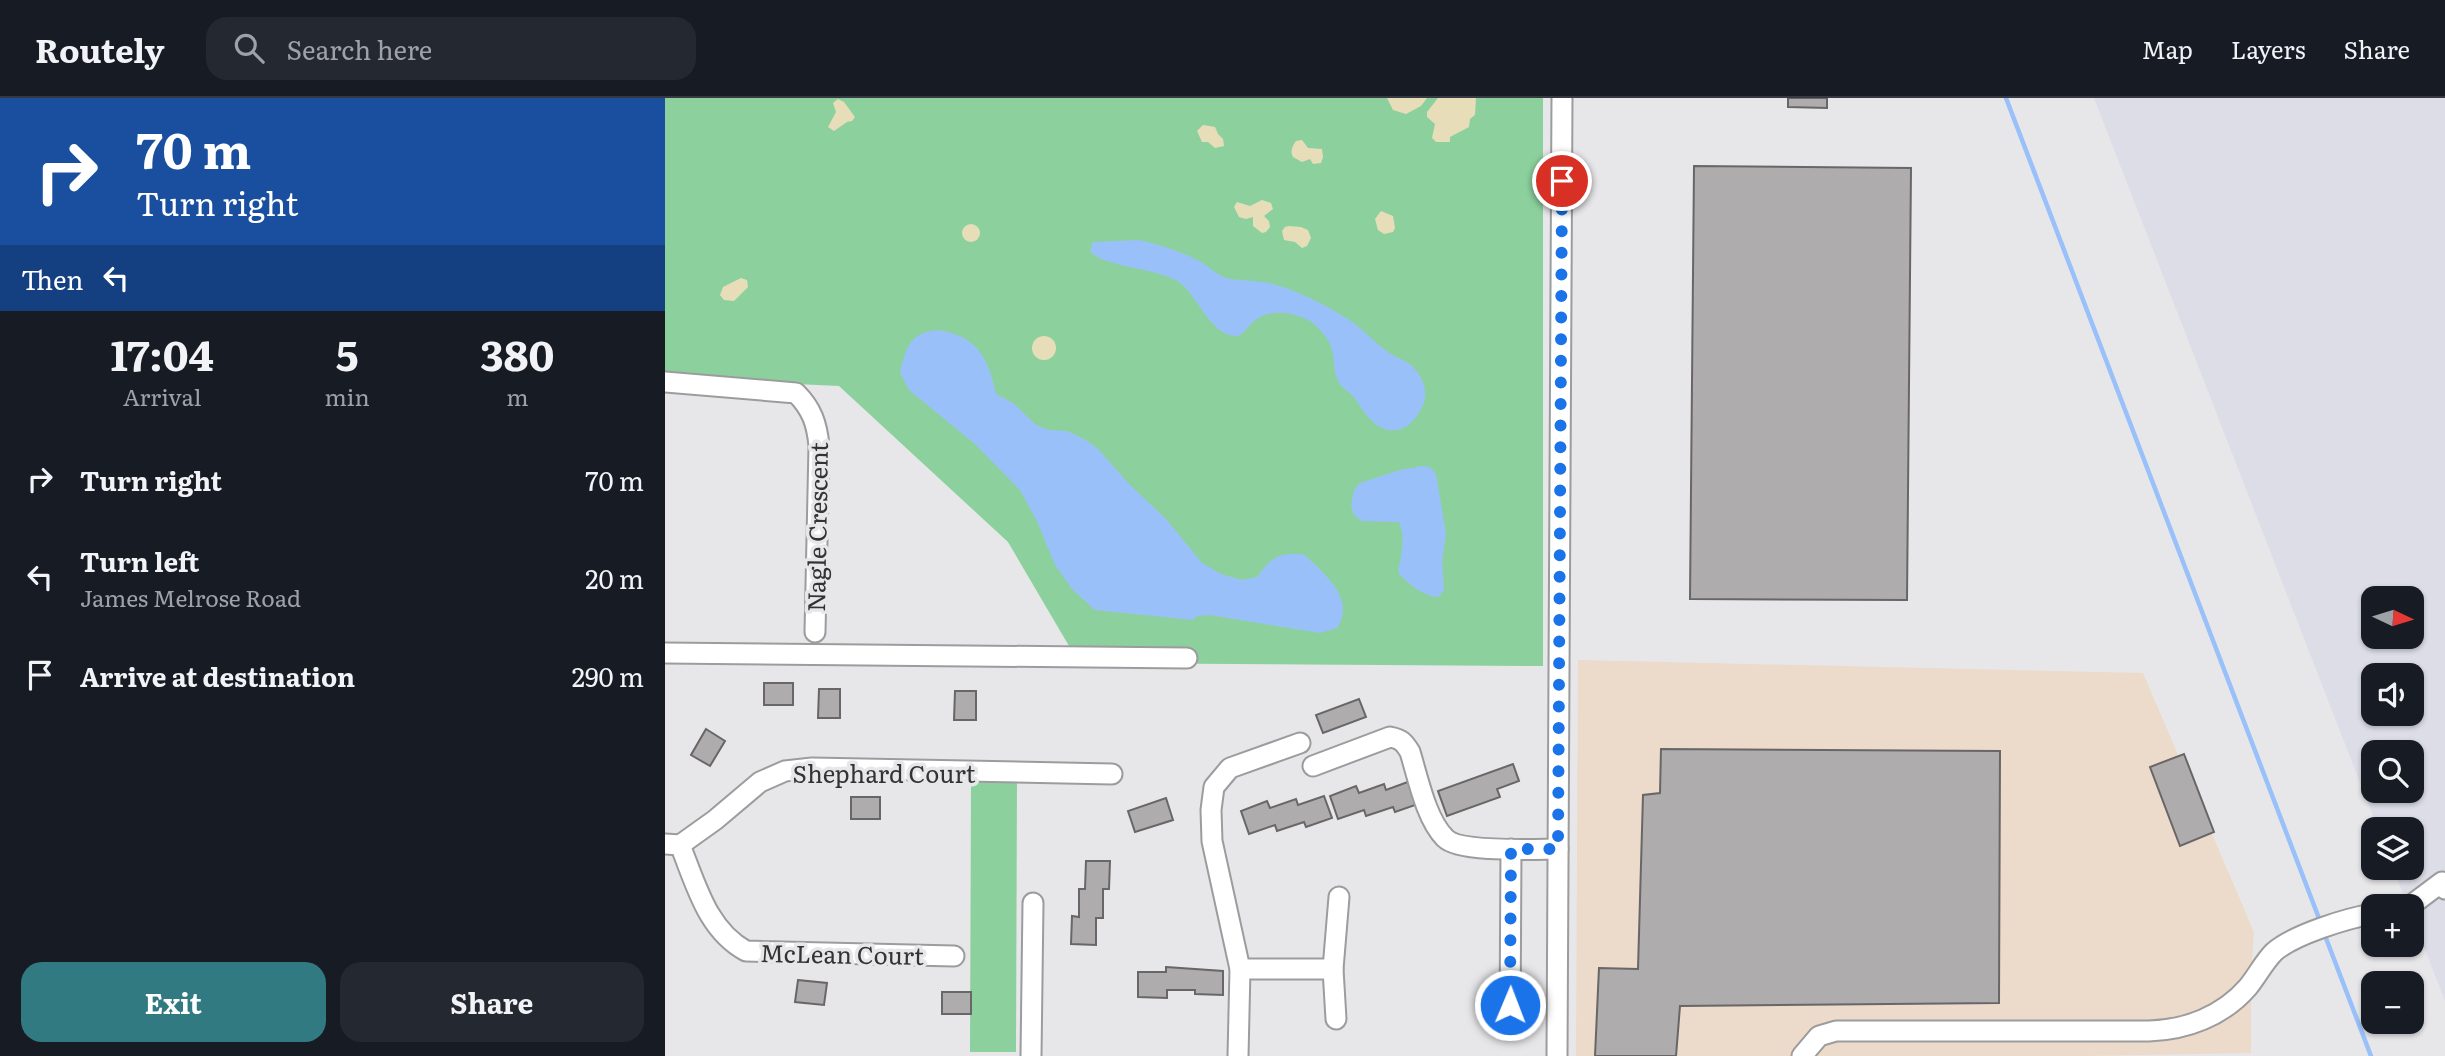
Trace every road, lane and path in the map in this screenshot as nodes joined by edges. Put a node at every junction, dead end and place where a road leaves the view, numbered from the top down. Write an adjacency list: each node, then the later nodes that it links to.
1 (1562, 98): 11 (street)
2 (665, 382): 3 (street, Nagle Crescent)
3 (815, 632)
4 (665, 653): 5 (street)
5 (1187, 658)
6 (1300, 743): 18 (street)
7 (1313, 766): 10 (street)
8 (1112, 774): 9 (street, Shephard Court)
9 (673, 845): 17 (street, McLean Court)
10 (1511, 849): 11 (street); 21 (street)
11 (1558, 849): 24 (street)
12 (2444, 884): 14 (street)
13 (1339, 897): 19 (street)
14 (2424, 897)
15 (1033, 903): 22 (street)
16 (2361, 916): 25 (street)
17 (954, 956)
18 (1240, 969): 19 (street); 23 (street)
19 (1333, 969): 20 (street)
20 (1336, 1019)
21 (1510, 1026)
22 (1031, 1056)
23 (1238, 1056)
24 (1557, 1056)
25 (1802, 1056)

